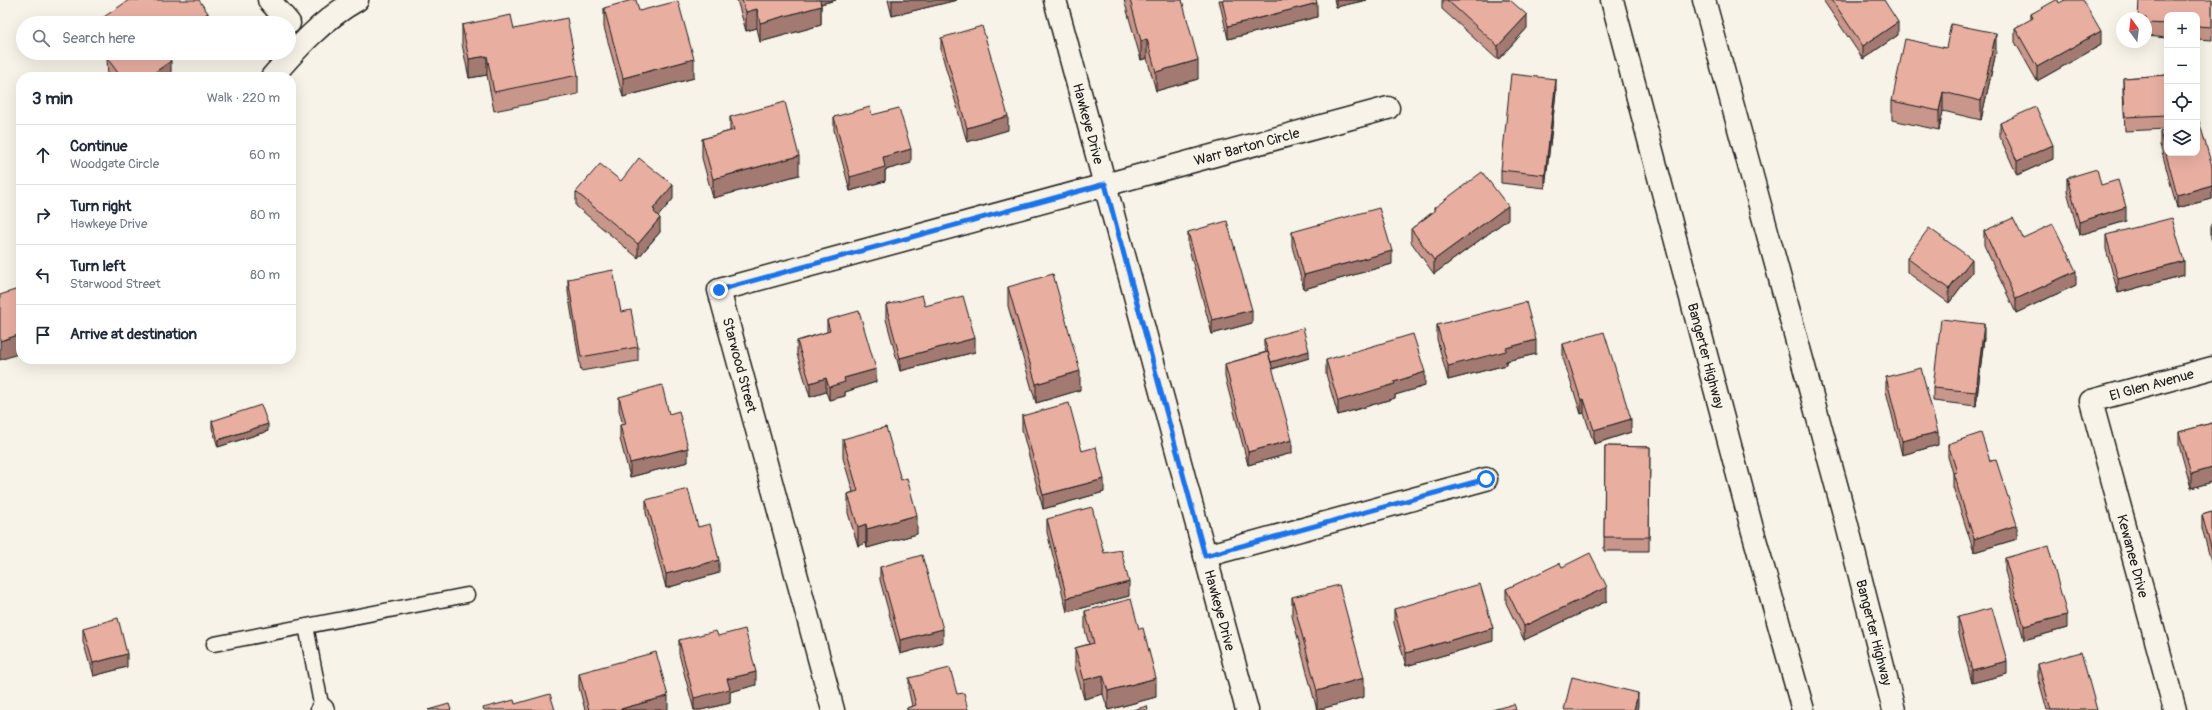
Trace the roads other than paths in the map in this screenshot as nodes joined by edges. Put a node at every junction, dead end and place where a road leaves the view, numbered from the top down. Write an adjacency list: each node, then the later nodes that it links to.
1 (269, 0): 6 (main road)
2 (357, 0): 8 (main road)
3 (1055, 0): 13 (main road, Hawkeye Drive)
4 (1612, 0): 24 (main road, Bangerter Highway)
5 (1704, 0): 25 (main road, Bangerter Highway)
6 (283, 16)
7 (296, 31): 8 (main road)
8 (304, 40): 9 (main road)
9 (296, 49)
10 (287, 60): 11 (main road)
11 (276, 72)
12 (1388, 108): 13 (main road, Warr Barton Circle)
13 (1105, 184): 17 (main road, Hawkeye Drive); 22 (main road, Starwood Street)
14 (2212, 368): 15 (main road, El Glen Avenue)
15 (2091, 401): 26 (main road, Kewanee Drive)
16 (1486, 479): 17 (main road)
17 (1205, 556): 23 (main road, Hawkeye Drive)
18 (467, 595): 19 (lane)
19 (306, 626): 20 (lane); 21 (lane)
20 (214, 644)
21 (323, 709)
22 (833, 710)
23 (1246, 710)
24 (1803, 710)
25 (1894, 710)
26 (2175, 710)

